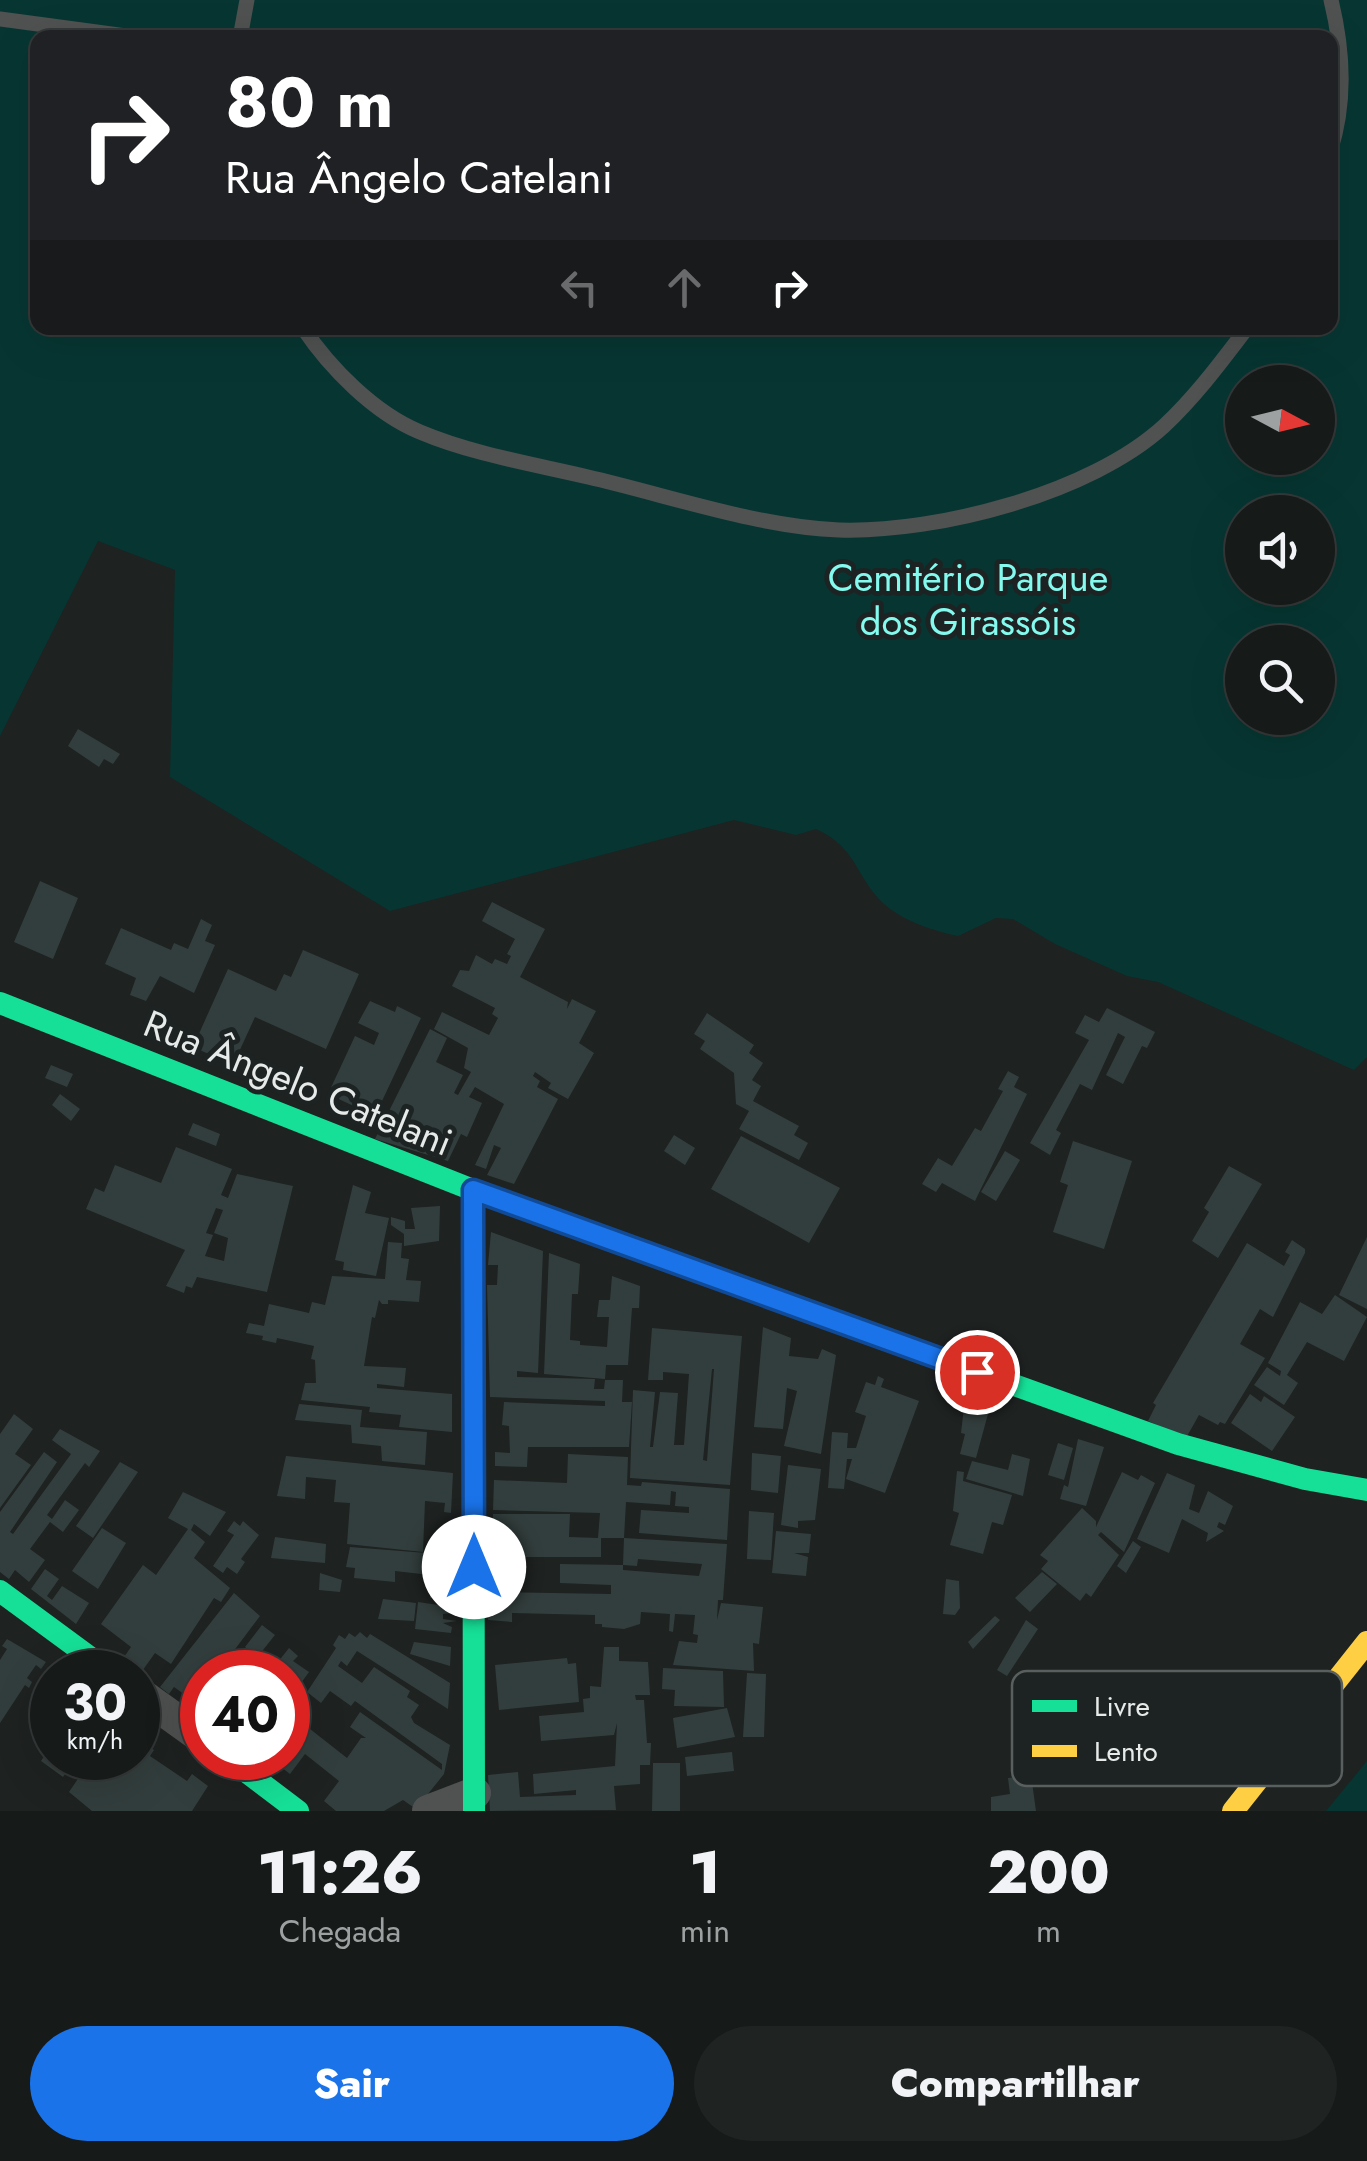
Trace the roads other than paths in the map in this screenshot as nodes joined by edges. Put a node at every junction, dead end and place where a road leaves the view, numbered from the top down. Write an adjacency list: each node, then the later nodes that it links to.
1 (247, 0): 5 (lane)
2 (1331, 0): 6 (lane)
3 (0, 19): 4 (lane)
4 (82, 30)
5 (241, 30)
6 (1338, 104)
7 (309, 335): 8 (lane)
8 (1242, 335)
9 (0, 1003): 10 (street, Rua Ângelo Catelani)
10 (473, 1190): 11 (street, Rua Ângelo Catelani); 18 (street)
11 (1367, 1490)
12 (0, 1591): 14 (street)
13 (1367, 1642): 15 (street)
14 (80, 1650)
15 (1342, 1674)
16 (257, 1780): 19 (street)
17 (1253, 1786): 21 (street)
18 (475, 1802): 20 (street)
19 (298, 1811)
20 (428, 1811)
21 (1233, 1811)

